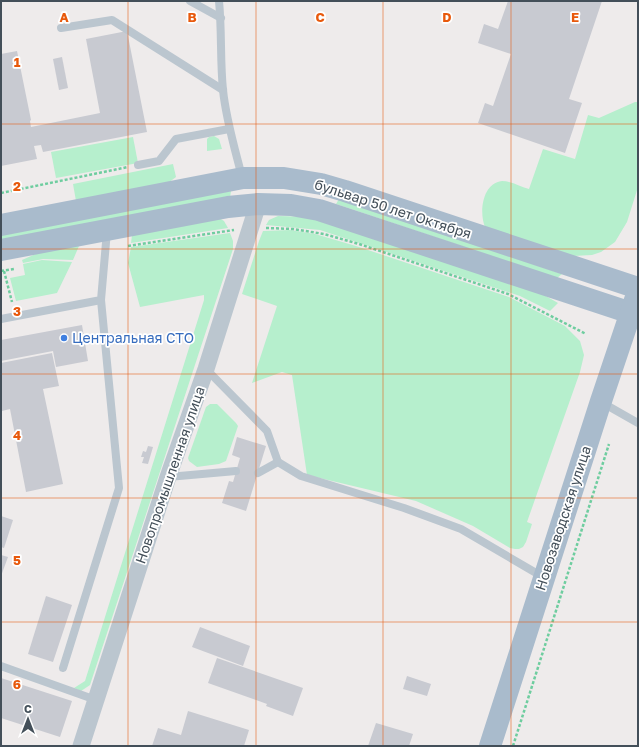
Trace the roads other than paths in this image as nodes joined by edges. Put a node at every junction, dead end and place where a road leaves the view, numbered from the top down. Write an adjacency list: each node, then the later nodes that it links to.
1 (190, 1): 3 (lane)
2 (219, 1): 3 (lane)
3 (221, 18): 5 (lane)
4 (61, 28): 5 (lane)
5 (223, 90): 6 (lane)
6 (229, 128): 7 (lane); 8 (lane)
7 (138, 165)
8 (243, 178): 10 (main road, бульвар 50 лет Октября); 13 (main road, бульвар 50 лет Октября)
9 (258, 204): 11 (main road, бульвар 50 лет Октября); 14 (main road, бульвар 50 лет Октября); 20 (street, Новопромышленная улица)
10 (1, 224)
11 (107, 240): 12 (main road, бульвар 50 лет Октября); 17 (lane)
12 (2, 264)
13 (567, 265): 14 (main road); 15 (main road, бульвар 50 лет Октября)
14 (557, 288): 18 (main road, бульвар 50 лет Октября)
15 (638, 288)
16 (638, 292): 18 (main road, Новозаводская улица)
17 (101, 300): 19 (lane); 29 (lane)
18 (631, 313): 21 (main road, Новозаводская улица)
19 (1, 319)
20 (206, 369): 23 (lane); 26 (street, Новопромышленная улица)
21 (601, 401): 22 (lane); 27 (main road, Новозаводская улица)
22 (638, 423)
23 (278, 462): 25 (lane); 27 (lane)
24 (236, 471): 26 (lane)
25 (258, 473)
26 (168, 477): 30 (street, Новопромышленная улица)
27 (544, 577): 32 (main road, Новозаводская улица)
28 (1, 666): 30 (lane)
29 (63, 668)
30 (96, 700): 31 (street, Новопромышленная улица)
31 (81, 746)
32 (490, 746)

